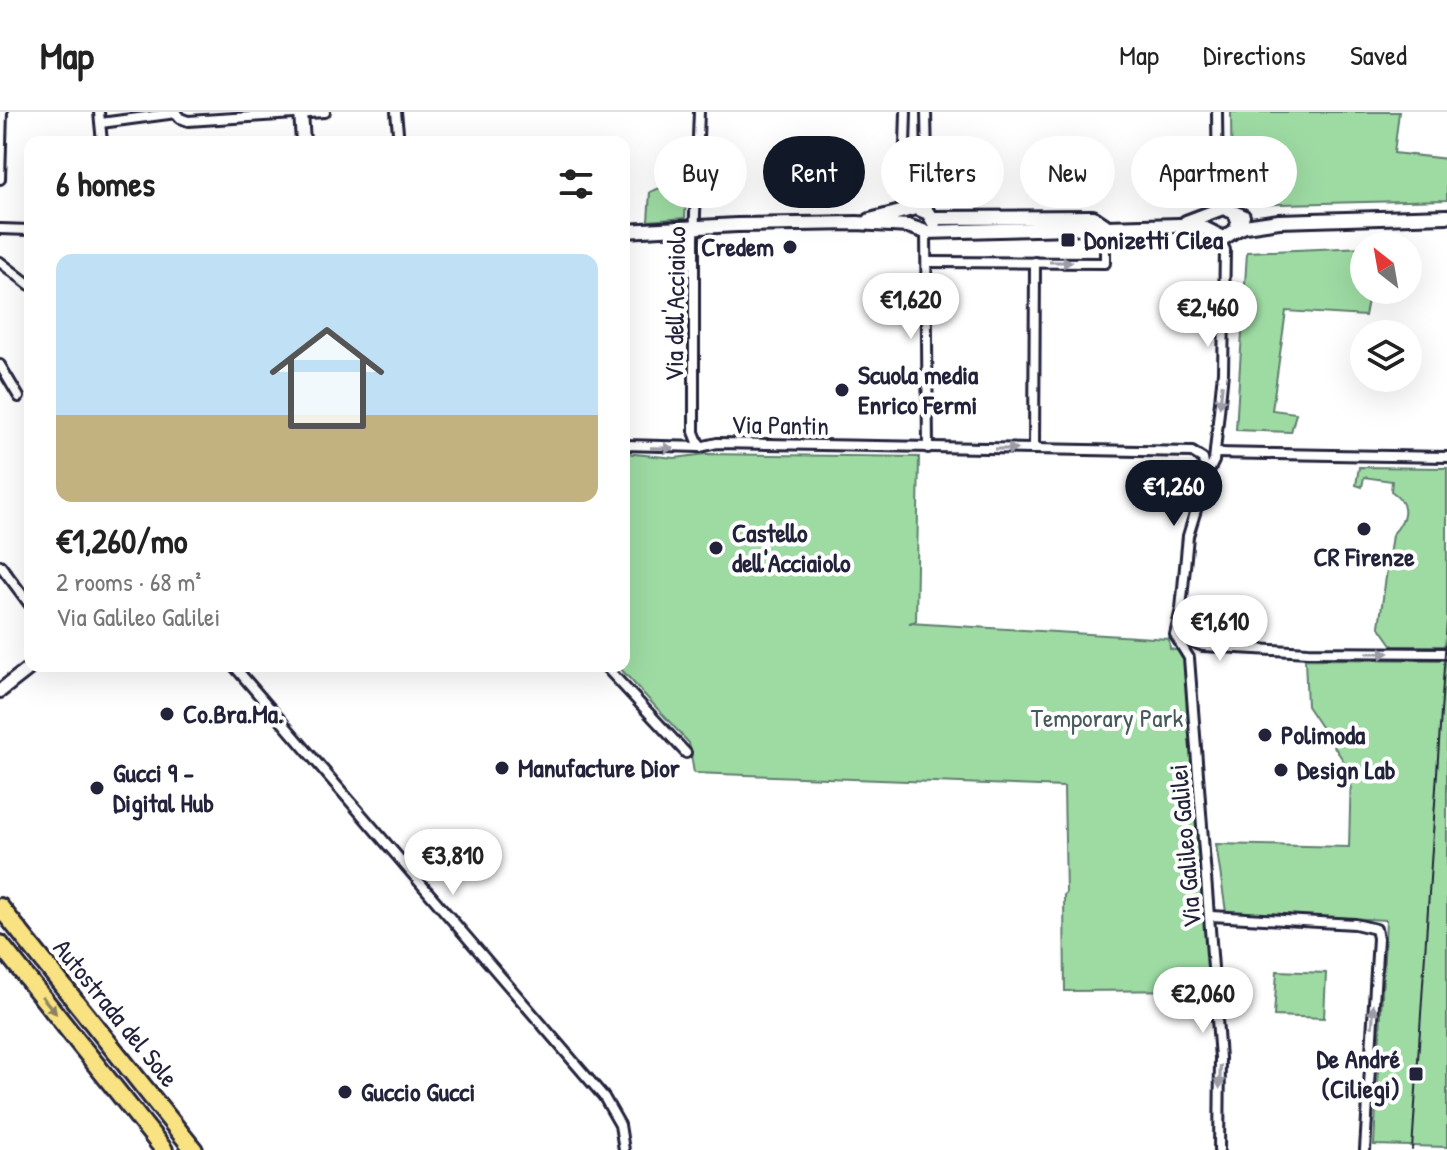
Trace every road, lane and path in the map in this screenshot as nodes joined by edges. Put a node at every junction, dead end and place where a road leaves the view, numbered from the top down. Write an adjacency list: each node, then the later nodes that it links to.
1 (2, 112): 15 (street)
2 (99, 112): 11 (street)
3 (325, 112): 10 (street)
4 (396, 112): 14 (street)
5 (699, 112): 27 (street, Via dell'Acciaiolo)
6 (906, 112): 17 (street)
7 (926, 112): 24 (street)
8 (1217, 112): 18 (street)
9 (176, 113): 10 (street); 11 (street)
10 (302, 113): 13 (street)
11 (101, 123): 12 (street)
12 (102, 136)
13 (303, 136)
14 (398, 136)
15 (0, 179)
16 (1447, 208): 20 (street)
17 (903, 212): 23 (street); 24 (street); 28 (street)
18 (1213, 212): 19 (street); 26 (street); 33 (street)
19 (1235, 213): 22 (street); 31 (street)
20 (1431, 216): 21 (street); 22 (street)
21 (1447, 216)
22 (1279, 221): 31 (street)
23 (857, 223): 27 (street); 28 (street)
24 (929, 223): 25 (street); 28 (street); 35 (street)
25 (1105, 225): 26 (street); 36 (street, one-way to 25)
26 (1179, 225): 33 (street)
27 (695, 226): 32 (street); 41 (street, Via dell'Acciaiolo)
28 (908, 226)
29 (0, 229): 30 (street)
30 (24, 230)
31 (1236, 230): 33 (street)
32 (630, 231)
33 (1215, 234): 44 (street, Via Galileo Galilei, one-way to 44)
34 (0, 262): 37 (street)
35 (927, 262): 36 (street); 42 (street)
36 (1035, 262): 43 (street)
37 (24, 280)
38 (0, 365): 39 (street)
39 (19, 397)
40 (630, 446): 41 (street, Via Pantin, one-way to 41)
41 (700, 447): 42 (street, Via Pantin)
42 (928, 448): 43 (street, Via Pantin, one-way to 43)
43 (1034, 449): 46 (street, Via Pantin)
44 (1215, 453): 45 (street); 46 (street, Via Galileo Galilei)
45 (1447, 457)
46 (1206, 477): 49 (street, Via Galileo Galilei)
47 (0, 565): 48 (street)
48 (24, 597)
49 (1181, 609): 50 (street, one-way to 50); 57 (street, Via Galileo Galilei)
50 (1447, 653)
51 (24, 672): 54 (street)
52 (239, 672): 61 (street)
53 (611, 672): 55 (street)
54 (0, 691)
55 (686, 753)
56 (0, 907): 60 (highway, Autostrada del Sole)
57 (1211, 916): 62 (street, Via Galileo Galilei, one-way to 62); 63 (street, one-way to 57)
58 (0, 944): 59 (highway, Autostrada del Sole, one-way to 59)
59 (164, 1150)
60 (194, 1150)
61 (624, 1150)
62 (1219, 1150)
63 (1365, 1150)

